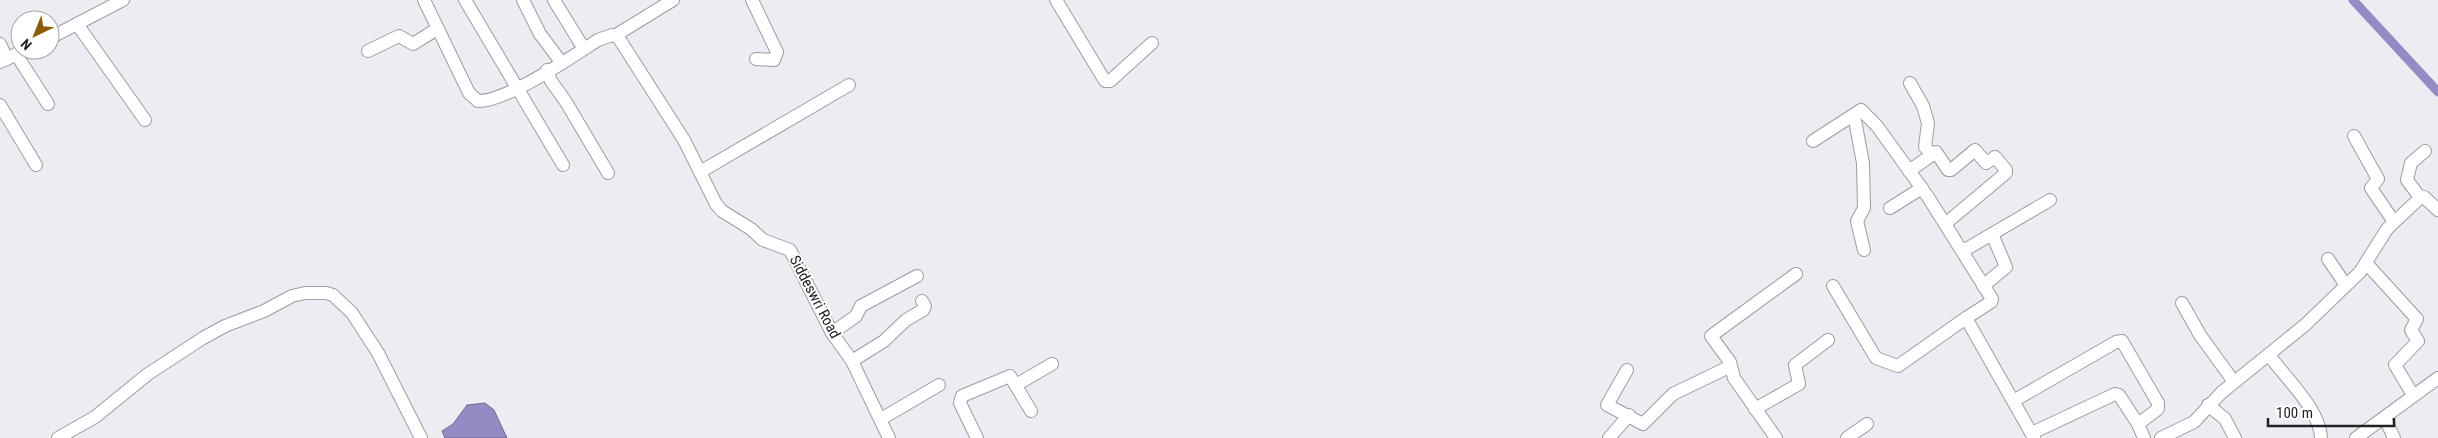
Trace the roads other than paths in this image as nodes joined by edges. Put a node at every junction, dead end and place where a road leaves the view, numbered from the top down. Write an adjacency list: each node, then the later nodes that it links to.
1 (123, 0): 9 (street)
2 (424, 0): 10 (street)
3 (465, 0): 24 (street)
4 (523, 0): 20 (street)
5 (554, 0): 15 (street)
6 (673, 0): 12 (street)
7 (752, 0): 18 (street)
8 (1056, 0): 13 (street)
9 (77, 24): 11 (street); 28 (street)
10 (437, 29): 16 (street); 24 (street)
11 (60, 33)
12 (616, 35): 15 (street); 36 (street, Siddeswri Road)
13 (1152, 43)
14 (0, 44): 17 (street)
15 (584, 49): 20 (street)
16 (368, 52)
17 (10, 54)
18 (756, 59)
19 (15, 60): 25 (street)
20 (561, 62): 21 (street)
21 (547, 70): 24 (street); 37 (street)
22 (1910, 83): 32 (street)
23 (849, 84): 36 (street)
24 (518, 87): 34 (street)
25 (48, 104)
26 (0, 105): 33 (street)
27 (1854, 114): 30 (street); 35 (street); 46 (street)
28 (145, 120)
29 (2354, 136): 43 (street)
30 (1813, 141)
31 (2425, 151): 39 (street)
32 (1932, 155): 35 (street); 44 (street)
33 (36, 165)
34 (563, 165)
35 (1909, 171): 38 (street)
36 (700, 172): 58 (street, Siddeswri Road)
37 (608, 173)
38 (1922, 188): 41 (street); 44 (street)
39 (2421, 197): 42 (street); 43 (street)
40 (2050, 200): 45 (street)
41 (1890, 208)
42 (2438, 210)
43 (2394, 222): 49 (street)
44 (1945, 224): 47 (street)
45 (1992, 234): 47 (street); 54 (street)
46 (1864, 250)
47 (1963, 251): 54 (street)
48 (2328, 259): 52 (street)
49 (2366, 263): 52 (street); 69 (street)
50 (1796, 274): 63 (street)
51 (917, 276): 58 (street)
52 (2345, 284): 60 (street)
53 (1833, 286): 57 (street)
54 (1983, 286): 57 (street)
55 (922, 301): 61 (street)
56 (2182, 304): 66 (street)
57 (1966, 318): 70 (street)
58 (832, 333): 61 (street, Siddeswri Road)
59 (1828, 340): 72 (street)
60 (2268, 355): 66 (street); 90 (street)
61 (852, 361): 76 (street, Siddeswri Road)
62 (1052, 364): 68 (street)
63 (1731, 366): 72 (street); 74 (street)
64 (1627, 370): 74 (street)
65 (2438, 378): 69 (street)
66 (2234, 382): 71 (street)
67 (939, 385): 76 (street)
68 (1016, 385): 73 (street); 83 (street)
69 (2413, 395): 75 (street)
70 (2015, 400): 78 (street); 79 (street)
71 (2208, 405): 88 (street); 89 (street)
72 (1755, 409): 85 (street)
73 (1031, 411)
74 (1629, 415): 84 (street)
75 (2385, 418): 91 (street); 92 (street)
76 (881, 419): 82 (street, Siddeswri Road)
77 (1867, 424): 86 (street)
78 (2138, 424): 79 (street); 87 (street)
79 (2033, 436)
80 (58, 438): 81 (street)
81 (421, 438)
82 (889, 438)
83 (977, 438)
84 (1609, 438)
85 (1776, 438)
86 (1847, 438)
87 (2144, 438)
88 (2161, 438)
89 (2234, 438)
90 (2322, 438)
91 (2356, 438)
92 (2394, 438)

